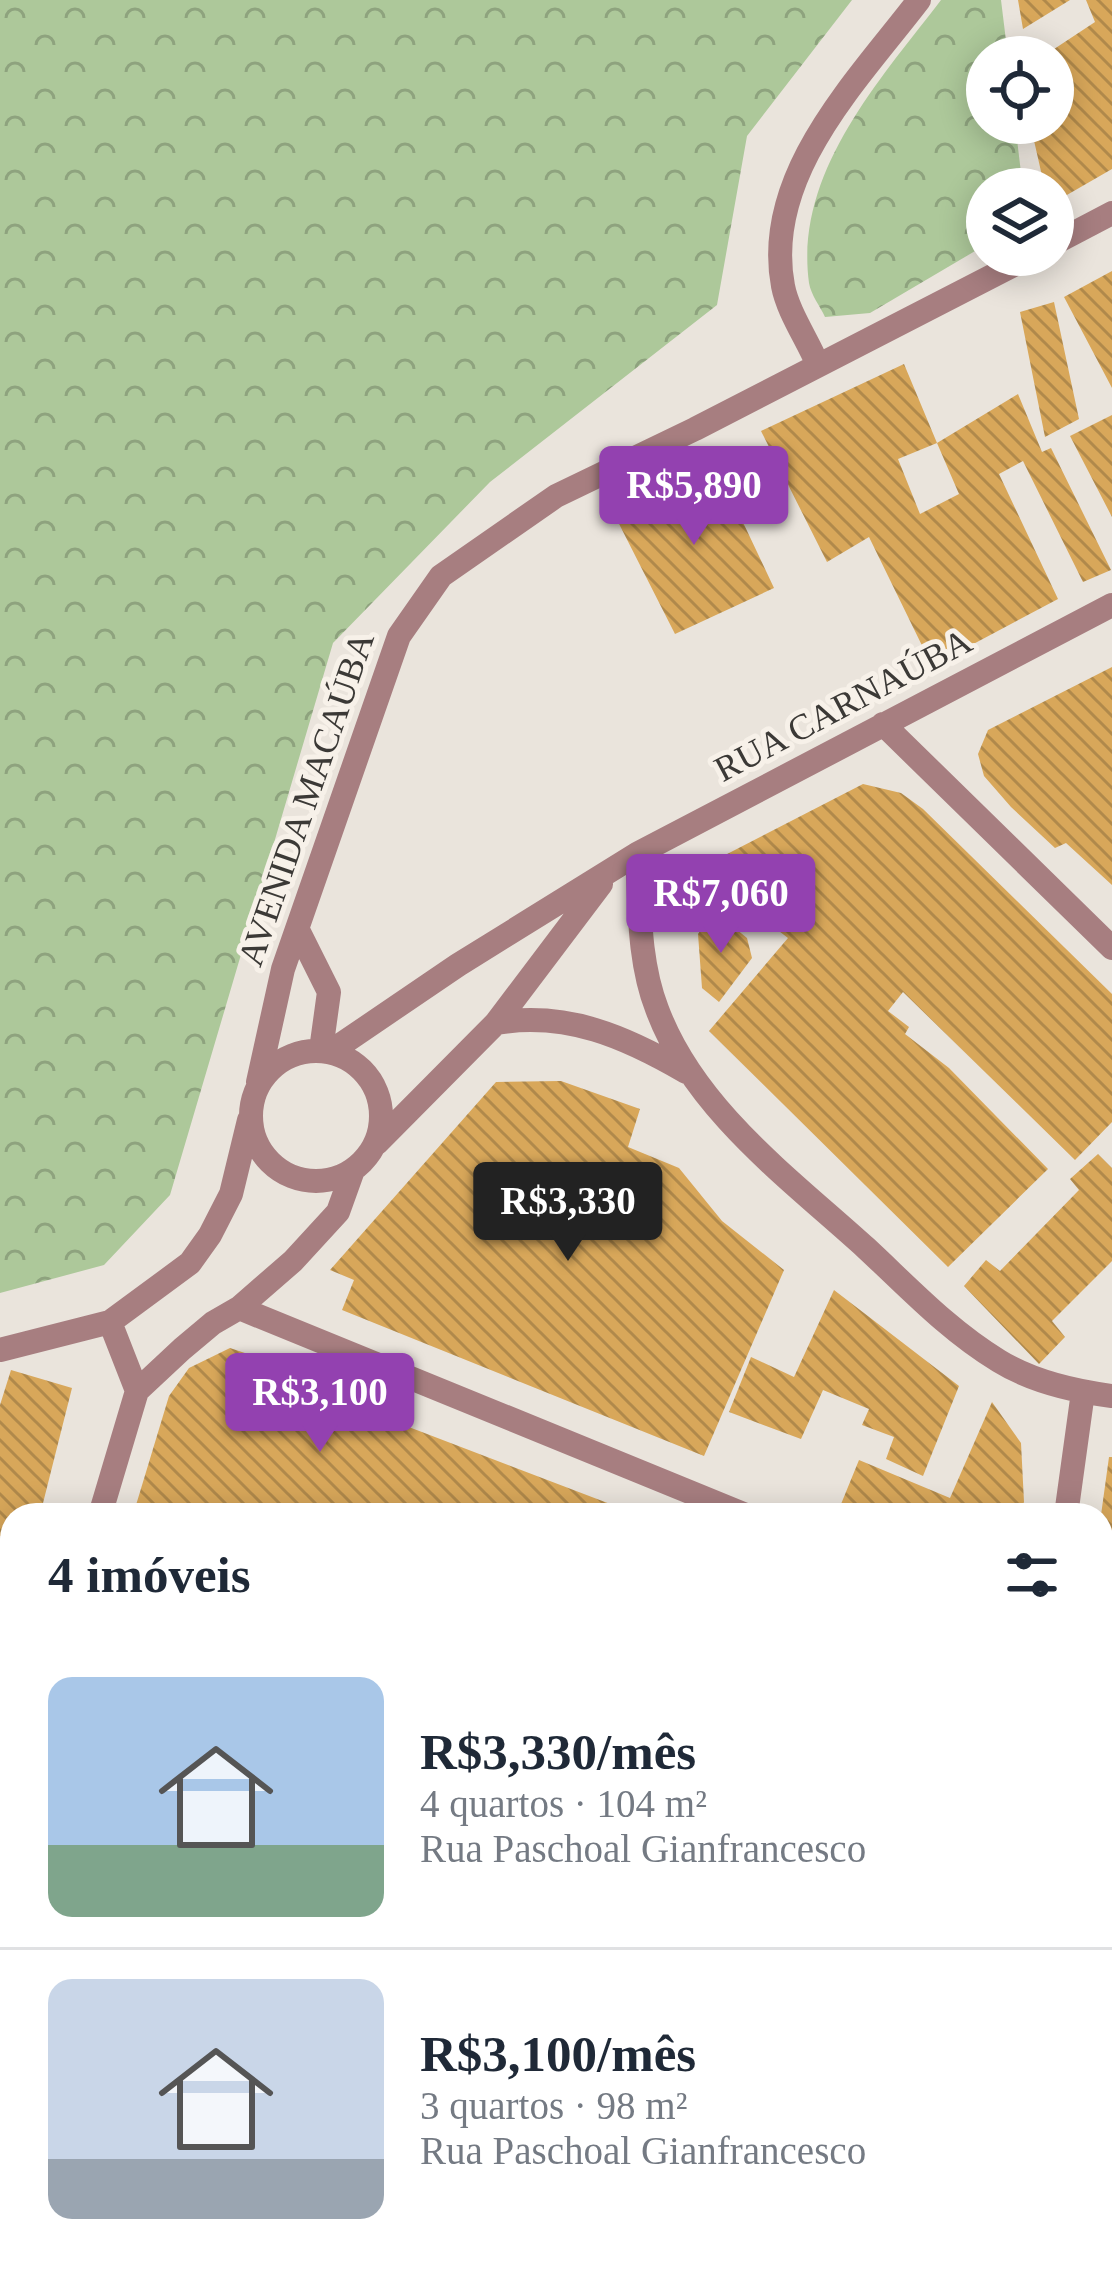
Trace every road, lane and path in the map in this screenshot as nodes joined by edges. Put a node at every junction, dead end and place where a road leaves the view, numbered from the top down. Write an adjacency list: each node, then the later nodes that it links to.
1 (919, 0): 5 (street)
2 (1112, 213): 3 (street)
3 (1074, 233)
4 (991, 276): 5 (street, AVENIDA MACAÚBA)
5 (818, 363): 10 (street, AVENIDA MACAÚBA)
6 (1112, 605): 7 (street, RUA CARNAÚBA)
7 (883, 724): 8 (street, RUA CARNAÚBA); 11 (street)
8 (637, 854): 9 (street, RUA CARNAÚBA); 14 (street)
9 (610, 872): 12 (street); 13 (street, RUA CARNAÚBA)
10 (299, 932): 13 (street); 15 (street, AVENIDA MACAÚBA)
11 (1112, 948)
12 (496, 1023): 14 (street); 17 (street)
13 (325, 1051): 15 (street); 17 (street)
14 (688, 1073): 23 (street)
15 (258, 1082): 16 (street)
16 (250, 1116): 18 (street); 20 (street)
17 (374, 1148): 18 (street)
18 (352, 1173): 19 (street)
19 (239, 1308): 22 (street); 26 (street)
20 (110, 1322): 21 (street); 22 (street)
21 (0, 1350)
22 (137, 1391): 25 (street)
23 (1083, 1392): 24 (street); 27 (street)
24 (1112, 1396)
25 (104, 1503)
26 (717, 1503)
27 (1068, 1503)

